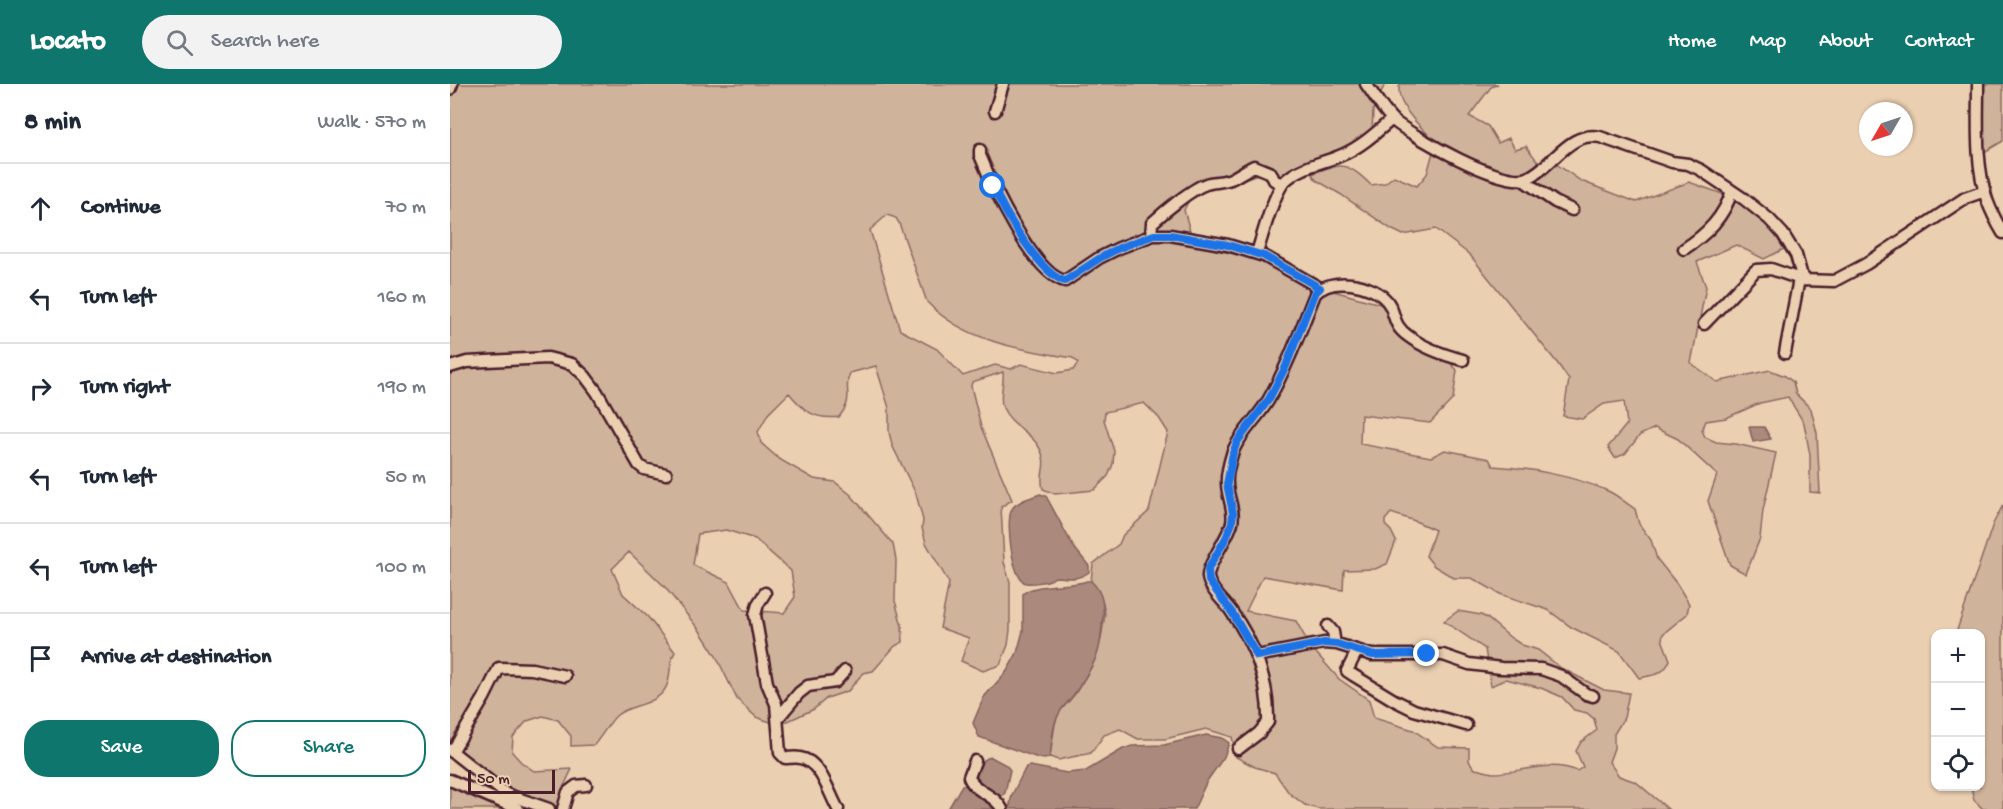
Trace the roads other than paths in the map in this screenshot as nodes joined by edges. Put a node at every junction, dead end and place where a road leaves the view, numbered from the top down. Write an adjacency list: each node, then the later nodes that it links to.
1 (452, 84): 5 (street)
2 (1004, 84): 6 (street)
3 (1366, 84): 7 (street)
4 (1978, 84): 12 (street)
5 (450, 89)
6 (995, 111)
7 (1392, 119): 9 (street); 10 (street)
8 (980, 150): 15 (street)
9 (1523, 180): 11 (street); 13 (street)
10 (1282, 184): 15 (street); 17 (street)
11 (1732, 190): 16 (street); 18 (street)
12 (1985, 191): 14 (street); 18 (street)
13 (1572, 210)
14 (2003, 233)
15 (1151, 236): 17 (street)
16 (1684, 249)
17 (1257, 253): 19 (street)
18 (1801, 279): 20 (street); 21 (street)
19 (1320, 288): 22 (street); 29 (street)
20 (1704, 324)
21 (1785, 353)
22 (1463, 360)
23 (450, 367): 24 (street)
24 (666, 474)
25 (765, 593): 33 (street)
26 (1328, 626): 27 (street)
27 (1335, 644): 28 (street); 29 (street)
28 (1357, 651): 32 (street); 34 (street)
29 (1257, 656): 35 (street)
30 (845, 671): 33 (street)
31 (565, 676): 36 (street)
32 (1593, 696)
33 (778, 718): 43 (street)
34 (1466, 725)
35 (1238, 749)
36 (451, 751): 41 (street)
37 (975, 761): 44 (street)
38 (450, 780): 40 (street)
39 (586, 785): 42 (street)
40 (518, 809)
41 (549, 809)
42 (563, 809)
43 (838, 809)
44 (1002, 809)

